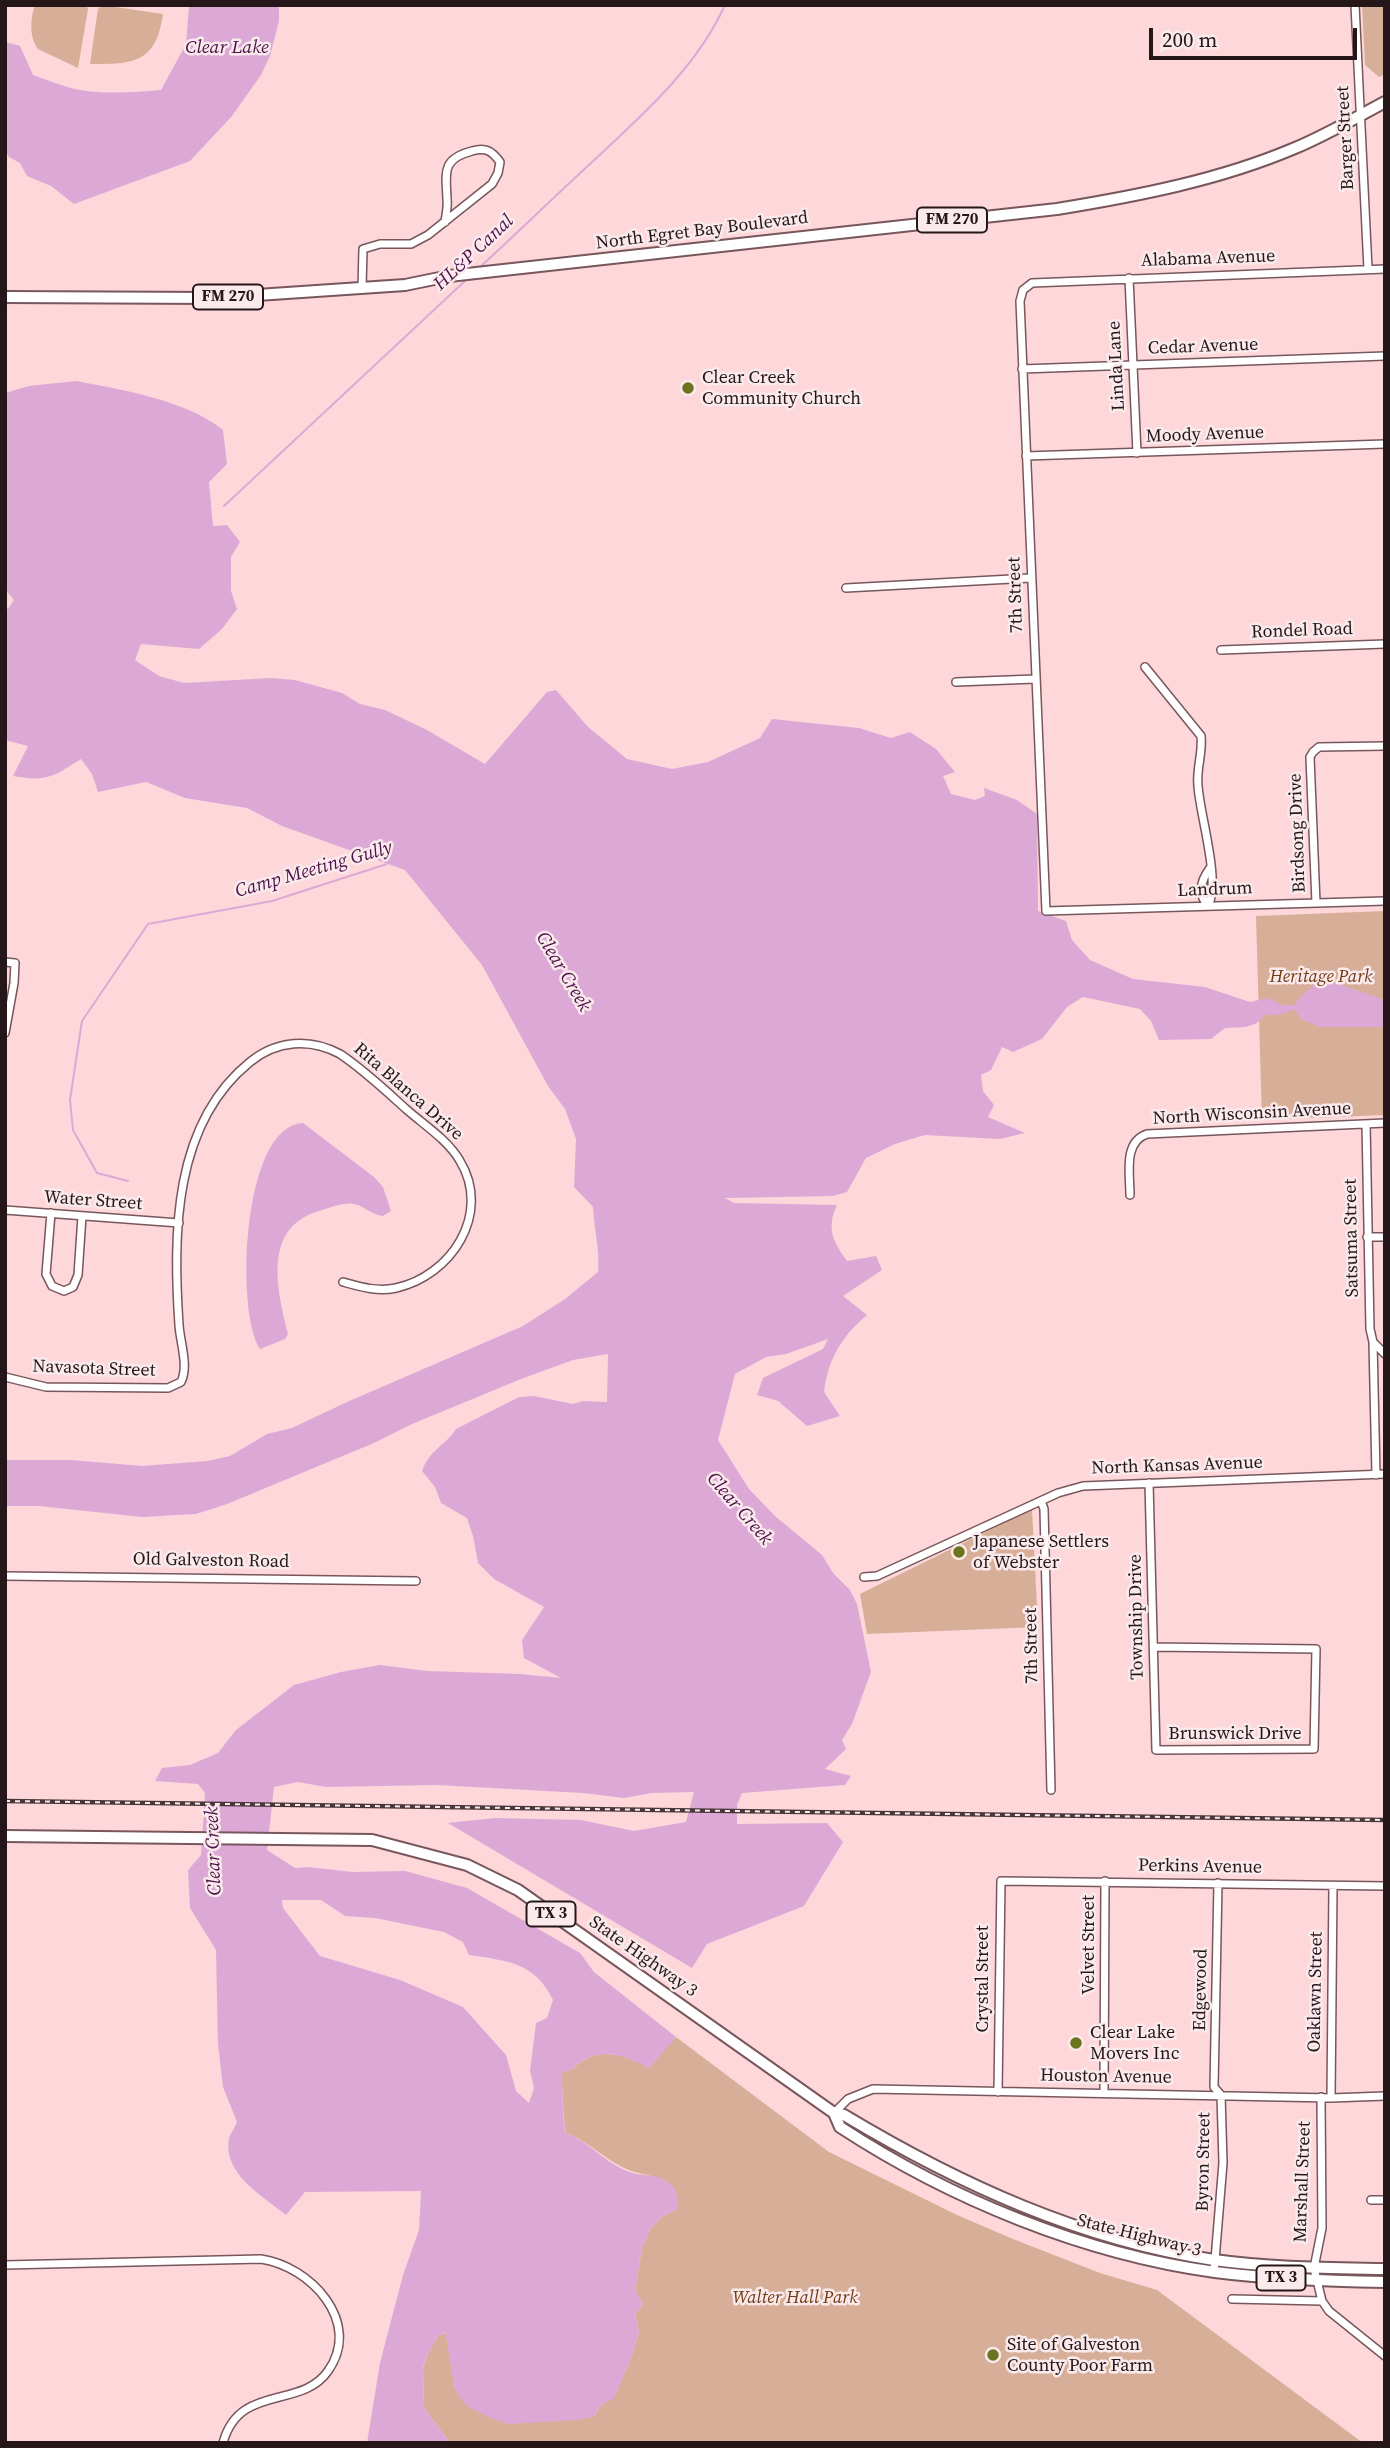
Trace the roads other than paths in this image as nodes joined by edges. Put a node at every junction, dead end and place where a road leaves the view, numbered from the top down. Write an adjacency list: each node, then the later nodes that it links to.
1 (1355, 5): 3 (street, Barger Street)
2 (1385, 102): 3 (main road, North Egret Bay Boulevard / FM 270)
3 (1361, 115): 5 (street, Barger Street); 9 (main road, North Egret Bay Boulevard / FM 270)
4 (445, 222): 4 (street); 9 (street)
5 (1368, 269): 6 (street, Alabama Avenue); 7 (street, Alabama Avenue)
6 (1385, 269)
7 (1129, 278): 8 (street, Alabama Avenue); 12 (street, Linda Lane)
8 (1032, 283): 13 (street, 7th Street)
9 (362, 288): 10 (main road, North Egret Bay Boulevard / FM 270)
10 (5, 297)
11 (1385, 356): 12 (street, Cedar Avenue)
12 (1133, 365): 13 (street, Cedar Avenue); 15 (street, Linda Lane)
13 (1022, 369): 16 (street, 7th Street)
14 (1385, 444): 15 (street, Moody Avenue)
15 (1137, 453): 16 (street, Moody Avenue)
16 (1026, 456): 17 (street, 7th Street)
17 (1030, 578): 18 (street); 22 (street, 7th Street)
18 (846, 588)
19 (1385, 644): 20 (street, Rondel Road)
20 (1221, 650)
21 (1145, 667): 27 (street)
22 (1035, 679): 23 (street); 28 (street, 7th Street)
23 (956, 682)
24 (1385, 746): 26 (street, Birdsong Drive)
25 (1385, 901): 26 (street, Landrum)
26 (1317, 903): 27 (street, Landrum)
27 (1208, 906): 28 (street, Landrum)
28 (1046, 911)
29 (5, 962): 30 (street)
30 (5, 1034)
31 (1385, 1123): 32 (street, North Wisconsin Avenue)
32 (1366, 1124): 33 (street, North Wisconsin Avenue); 38 (street, Satsuma Street)
33 (1130, 1195)
34 (5, 1210): 35 (street, Water Street)
35 (51, 1213): 36 (street, Water Street); 36 (street)
36 (82, 1216): 37 (street, Water Street)
37 (179, 1223): 40 (street, Rita Blanca Drive); 44 (street, Rita Blanca Drive)
38 (1367, 1237): 39 (street); 41 (street, Satsuma Street)
39 (1385, 1237)
40 (343, 1282)
41 (1373, 1342): 42 (street); 45 (street, Satsuma Street)
42 (1382, 1352)
43 (5, 1377): 44 (street, Navasota Street)
44 (181, 1382)
45 (1380, 1474): 46 (street, North Kansas Avenue)
46 (1149, 1483): 47 (street, North Kansas Avenue); 51 (street, Township Drive)
47 (1041, 1501): 49 (street, North Kansas Avenue); 53 (street, 7th Street)
48 (5, 1576): 50 (street, Old Galveston Road)
49 (864, 1577)
50 (416, 1581)
51 (1154, 1647): 52 (street, Township Drive); 52 (street, Brunswick Drive)
52 (1156, 1750)
53 (1051, 1790)
54 (5, 1836): 66 (main road, State Highway 3 / TX 3)
55 (1016, 1880): 56 (street, Perkins Avenue); 60 (street, Crystal Street)
56 (1105, 1881): 57 (street, Perkins Avenue); 61 (street, Velvet Street)
57 (1217, 1884): 58 (street, Perkins Avenue); 62 (street, Edgewood)
58 (1333, 1886): 59 (street, Perkins Avenue); 65 (street, Oaklawn Street)
59 (1385, 1886)
60 (998, 2092): 61 (street, Houston Avenue); 66 (street, Houston Avenue)
61 (1104, 2093): 62 (street, Houston Avenue)
62 (1221, 2095): 64 (street, Houston Avenue); 70 (street, Byron Street)
63 (1385, 2096): 65 (street, Houston Avenue)
64 (1321, 2097): 65 (street, Houston Avenue); 71 (street, Marshall Street)
65 (1331, 2098)
66 (834, 2113): 70 (main road, State Highway 3 / TX 3)
67 (1371, 2200): 68 (street)
68 (1385, 2200)
69 (5, 2265): 78 (street)
70 (1215, 2266): 71 (main road, State Highway 3 / TX 3); 73 (main road, State Highway 3 / TX 3)
71 (1314, 2268): 72 (main road, State Highway 3 / TX 3); 73 (street)
72 (1385, 2269)
73 (1316, 2281): 74 (main road, State Highway 3 / TX 3); 76 (street)
74 (1385, 2281)
75 (1232, 2299): 76 (street)
76 (1322, 2301): 77 (street)
77 (1385, 2356)
78 (223, 2443)

